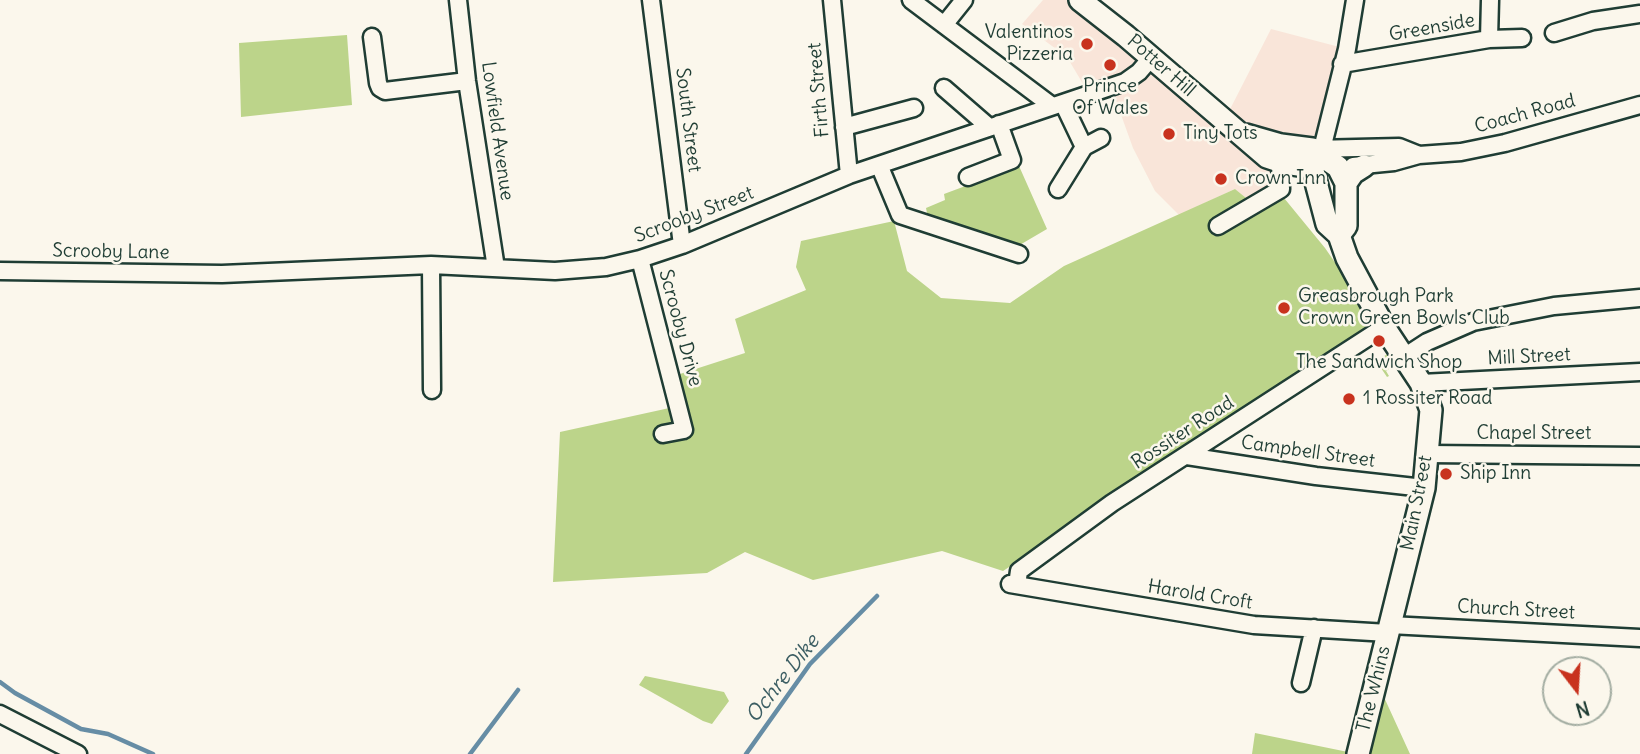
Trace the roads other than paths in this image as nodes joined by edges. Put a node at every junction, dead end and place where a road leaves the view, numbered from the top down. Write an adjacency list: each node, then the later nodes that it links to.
1 (458, 0): 17 (street, Lowfield Avenue)
2 (651, 0): 37 (street, South Street)
3 (832, 0): 23 (street, Firth Street)
4 (911, 0): 10 (street)
5 (964, 0): 10 (street)
6 (1355, 0): 16 (street)
7 (1490, 0): 14 (street, Greenside)
8 (1087, 2): 15 (main road, Potter Hill)
9 (1640, 14): 11 (street)
10 (944, 25): 19 (street)
11 (1554, 33)
12 (372, 37): 17 (street)
13 (1522, 38): 14 (street)
14 (1489, 39): 16 (street, Greenside)
15 (1151, 58): 19 (street, Scrooby Street); 24 (main road, Potter Hill)
16 (1342, 64): 28 (street)
17 (467, 81): 41 (street, Lowfield Avenue)
18 (944, 88): 22 (street)
19 (1058, 104): 22 (street, Scrooby Street); 26 (street)
20 (1640, 105): 27 (street, Coach Road)
21 (914, 108): 23 (street)
22 (994, 126): 31 (street, Scrooby Street); 33 (street)
23 (844, 127): 32 (street, Firth Street)
24 (1241, 133): 28 (main road, Potter Hill); 29 (main road, Potter Hill)
25 (1101, 138): 26 (street)
26 (1084, 147): 34 (street)
27 (1419, 155): 28 (street, Coach Road); 30 (street, Coach Road)
28 (1328, 160): 29 (main road, Potter Hill); 30 (main road); 36 (main road); 36 (main road, Main Street)
29 (1280, 162): 35 (street)
30 (1364, 166)
31 (880, 167): 32 (street, Scrooby Street); 38 (street)
32 (849, 175): 37 (street, Scrooby Street)
33 (968, 177)
34 (1058, 188)
35 (1218, 226)
36 (1339, 235): 45 (main road, Main Street)
37 (682, 245): 39 (street, Scrooby Street)
38 (1019, 254)
39 (640, 259): 41 (street, Scrooby Street); 50 (street, Scrooby Drive)
40 (432, 265): 41 (street, Scrooby Street); 43 (street, Scrooby Street); 49 (street)
41 (496, 268)
42 (0, 271): 43 (street, Scrooby Lane)
43 (222, 274)
44 (1640, 298): 46 (street)
45 (1384, 327): 46 (main road, Main Street); 52 (street, Rossiter Road)
46 (1404, 357): 48 (main road, Main Street)
47 (1640, 373): 48 (street, Mill Street)
48 (1420, 383): 51 (main road, Main Street)
49 (432, 390)
50 (663, 435)
51 (1428, 454): 53 (street, Chapel Street); 54 (main road, Main Street)
52 (1187, 456): 54 (street, Campbell Street); 55 (street, Rossiter Road)
53 (1640, 456)
54 (1424, 488): 57 (main road, Main Street)
55 (1012, 584): 56 (street, Harold Croft)
56 (1314, 628): 57 (street, Harold Croft); 59 (street)
57 (1389, 629): 58 (street, Church Street); 62 (main road, The Whins)
58 (1640, 638)
59 (1301, 683)
60 (0, 714): 61 (street)
61 (78, 754)
62 (1357, 754)

